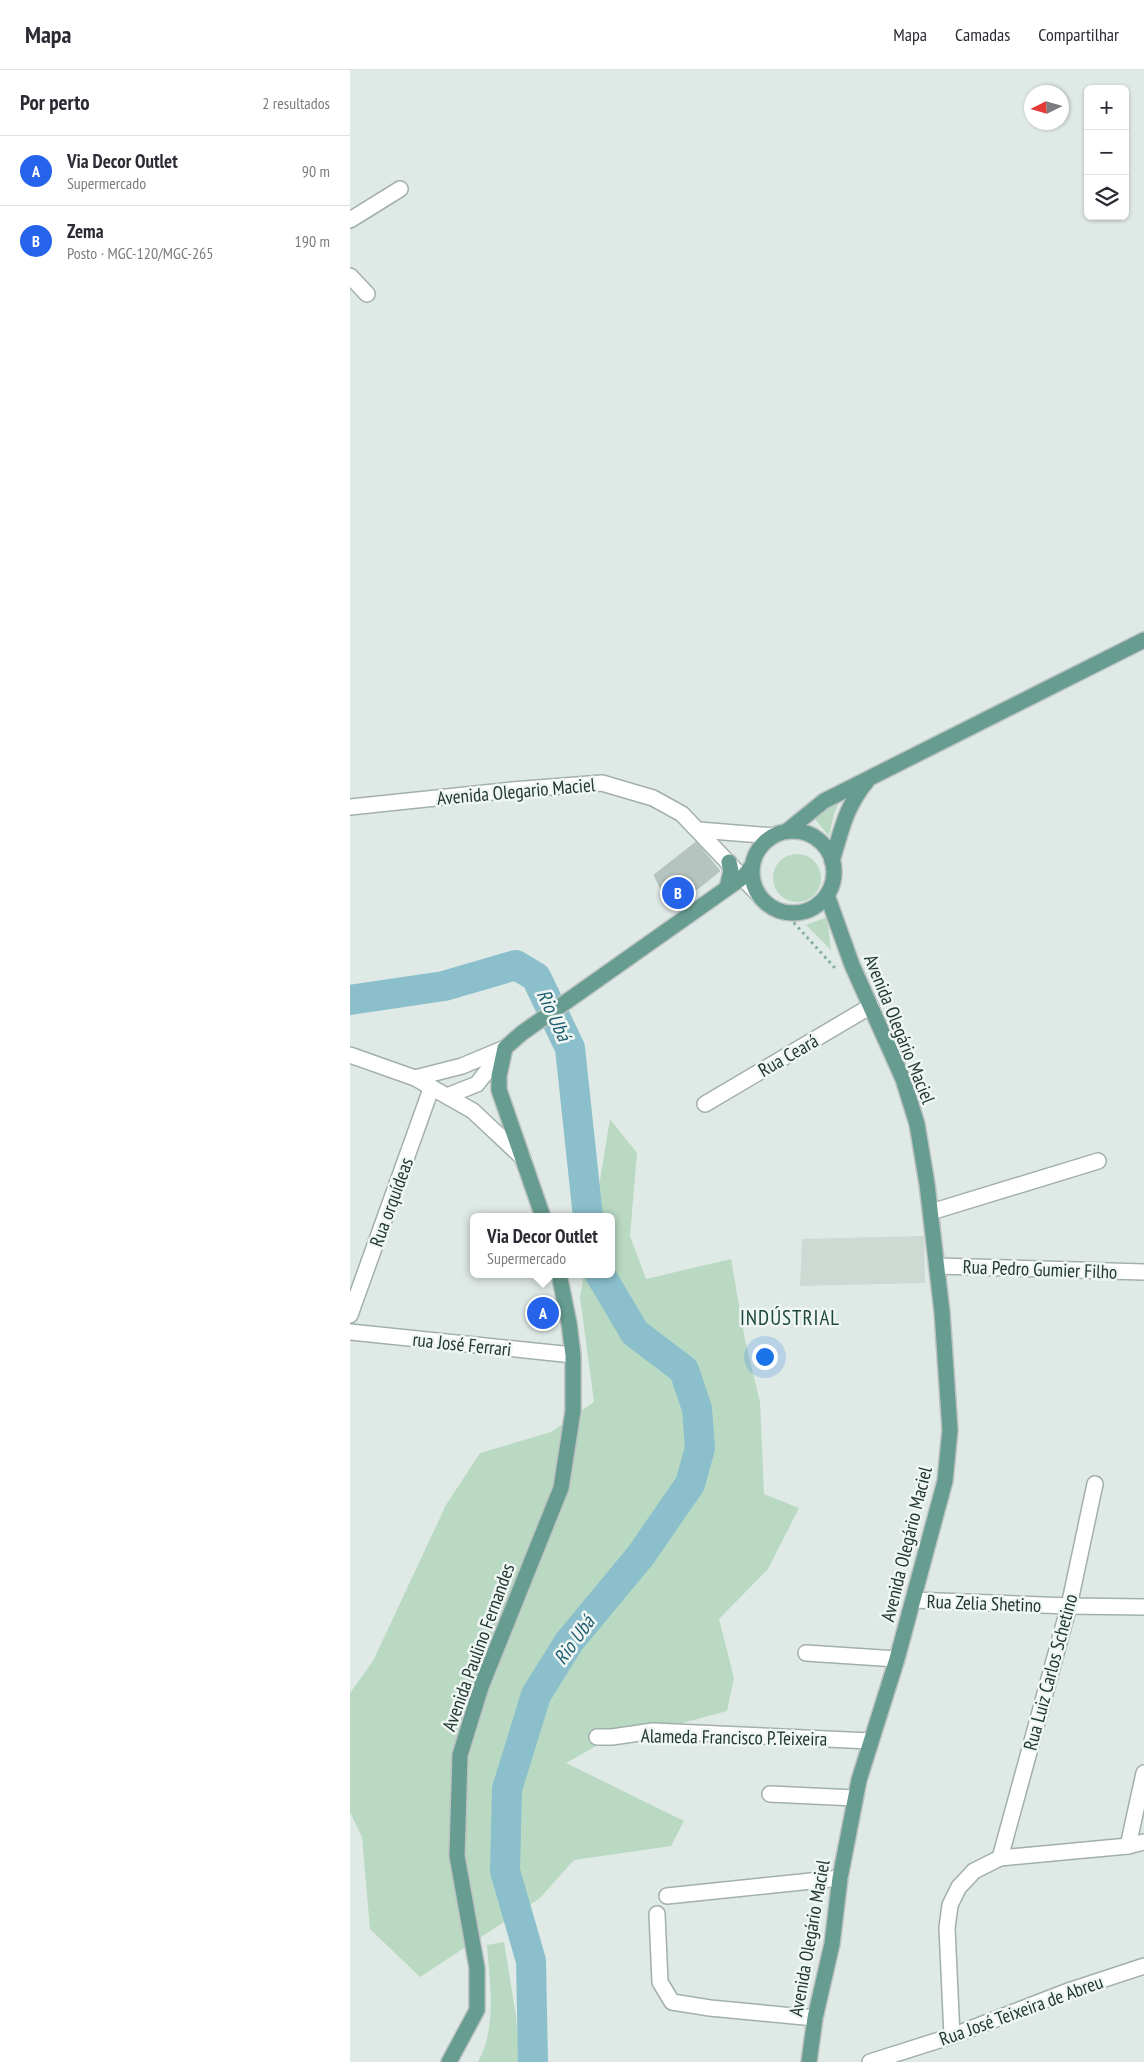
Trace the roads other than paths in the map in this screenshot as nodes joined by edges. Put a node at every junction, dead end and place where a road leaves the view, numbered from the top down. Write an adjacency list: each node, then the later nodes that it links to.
1 (400, 189): 2 (street)
2 (350, 220)
3 (350, 276): 4 (street)
4 (367, 294)
5 (1144, 640): 6 (main road)
6 (873, 775): 9 (main road); 10 (main road)
7 (350, 807): 8 (street, Avenida Olegario Maciel)
8 (699, 830): 9 (street); 11 (street, Avenida Olegario Maciel)
9 (781, 833): 10 (main road); 12 (main road)
10 (832, 861): 14 (main road)
11 (729, 862): 12 (street, Avenida Olegario Maciel); 13 (main road)
12 (751, 881): 13 (main road); 14 (main road)
13 (726, 888): 16 (main road)
14 (827, 895): 15 (main road, Avenida Olegário Maciel)
15 (871, 1006): 21 (street, Rua Ceará); 24 (main road, Avenida Olegário Maciel)
16 (505, 1048): 18 (street); 20 (street); 22 (main road)
17 (350, 1056): 18 (street)
18 (415, 1078): 19 (street)
19 (431, 1088): 20 (street); 29 (street, Rua orquídeas)
20 (447, 1096): 22 (street)
21 (705, 1104)
22 (523, 1158): 25 (main road)
23 (1098, 1161): 24 (street)
24 (930, 1212): 26 (main road, Avenida Olegário Maciel)
25 (542, 1213)
26 (937, 1266): 27 (street, Rua Pedro Gumier Filho); 33 (main road, Avenida Olegário Maciel)
27 (1144, 1272)
28 (560, 1278): 31 (main road, Avenida Paulino Fernandes)
29 (351, 1312)
30 (350, 1332): 31 (street, rua José Ferrari)
31 (573, 1356): 52 (main road, Avenida Paulino Fernandes)
32 (1095, 1484): 34 (street, Rua Luiz Carlos Schetino)
33 (913, 1600): 34 (street, Rua Zelia Shetino); 37 (main road, Avenida Olegário Maciel)
34 (1069, 1606): 35 (street, Rua Zelia Shetino); 45 (street, Rua Luiz Carlos Schetino)
35 (1144, 1607)
36 (806, 1653): 37 (street)
37 (897, 1659): 39 (main road, Avenida Olegário Maciel)
38 (597, 1737): 39 (street, Alameda Francisco P.Teixeira)
39 (870, 1741): 42 (main road, Avenida Olegário Maciel)
40 (1144, 1773): 44 (street)
41 (770, 1794): 42 (street)
42 (855, 1798): 46 (main road, Avenida Olegário Maciel)
43 (1144, 1842): 44 (street)
44 (1128, 1846): 45 (street)
45 (1000, 1858): 51 (street)
46 (840, 1878): 47 (street); 50 (main road, Avenida Olegário Maciel)
47 (667, 1896)
48 (658, 1914): 50 (street)
49 (1144, 1966): 51 (street, Rua José Teixeira de Abreu)
50 (815, 2018): 53 (main road, Avenida Olegário Maciel)
51 (952, 2036): 54 (street, Rua José Teixeira de Abreu)
52 (449, 2062)
53 (809, 2062)
54 (870, 2062)

